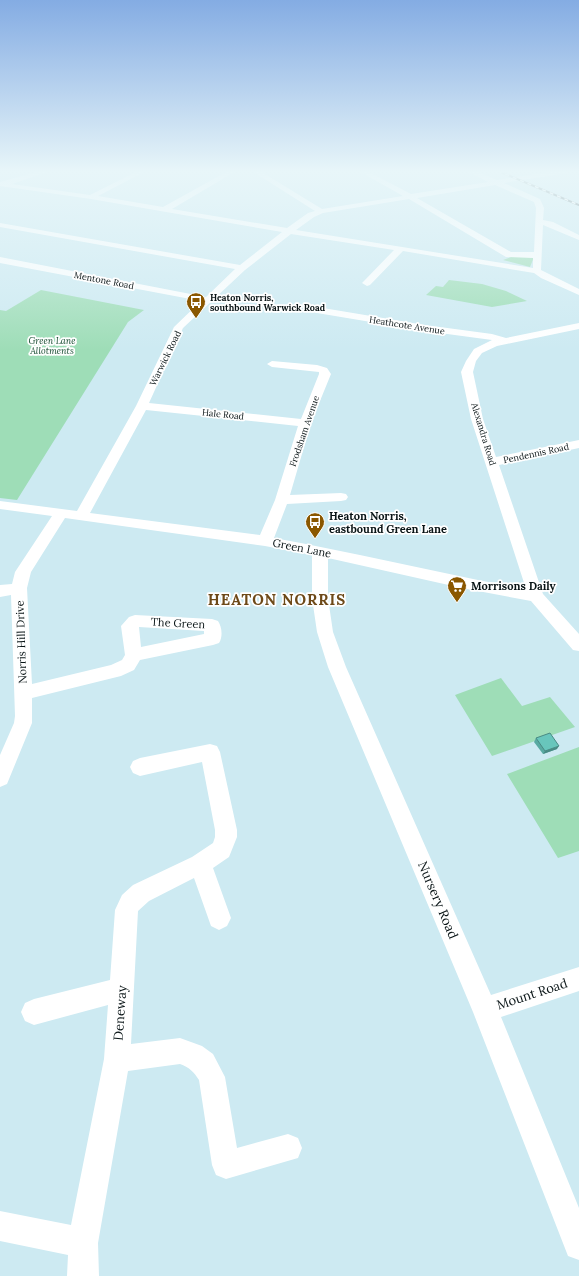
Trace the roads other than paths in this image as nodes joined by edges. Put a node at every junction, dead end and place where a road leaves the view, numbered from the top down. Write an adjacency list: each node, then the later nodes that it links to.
1 (31, 231): 12 (street)
2 (289, 231): 7 (street); 12 (street, Warwick Road)
3 (468, 231): 8 (street)
4 (538, 231): 9 (street)
5 (564, 231): 6 (street)
6 (579, 238)
7 (401, 248): 11 (street); 14 (street)
8 (509, 255): 9 (street); 11 (street)
9 (538, 255): 13 (street)
10 (0, 260): 16 (street, Mentone Road)
11 (495, 263): 13 (street)
12 (242, 268): 16 (street, Warwick Road)
13 (537, 271): 15 (street)
14 (367, 283)
15 (579, 292)
16 (208, 300): 21 (street, Warwick Road)
17 (311, 309): 19 (street, Heathcote Avenue)
18 (579, 326): 19 (street, Alexandra Road)
19 (503, 340): 24 (street, Alexandra Road)
20 (272, 364): 22 (street, Frodsham Avenue)
21 (142, 406): 22 (street, Hale Road); 29 (street, Warwick Road)
22 (305, 423): 26 (street, Frodsham Avenue)
23 (579, 444): 24 (street, Pendennis Road)
24 (492, 462): 34 (street, Alexandra Road)
25 (341, 497): 26 (street)
26 (282, 500): 30 (street, Frodsham Avenue)
27 (0, 505): 28 (street, Green Lane)
28 (61, 513): 29 (street, Green Lane); 32 (street, Norris Hill Drive)
29 (80, 516): 30 (street, Green Lane)
30 (265, 541): 31 (street, Green Lane)
31 (320, 550): 34 (street, Green Lane); 44 (street, Nursery Road)
32 (19, 588): 33 (street); 37 (street, Norris Hill Drive)
33 (0, 592)
34 (536, 596): 35 (street)
35 (579, 645)
36 (134, 655): 37 (street)
37 (23, 693): 39 (street, Norris Hill Drive)
38 (140, 767): 40 (street, Deneway)
39 (0, 778)
40 (200, 864): 41 (street); 43 (street, Deneway)
41 (219, 918)
42 (579, 979): 44 (street, Mount Road)
43 (122, 989): 45 (street); 46 (street, Deneway)
44 (485, 1010): 49 (street, Nursery Road)
45 (34, 1012)
46 (117, 1059): 47 (street); 50 (street, Deneway)
47 (288, 1148)
48 (0, 1226): 50 (street)
49 (576, 1228)
50 (83, 1244): 51 (street, Deneway)
51 (83, 1276)

